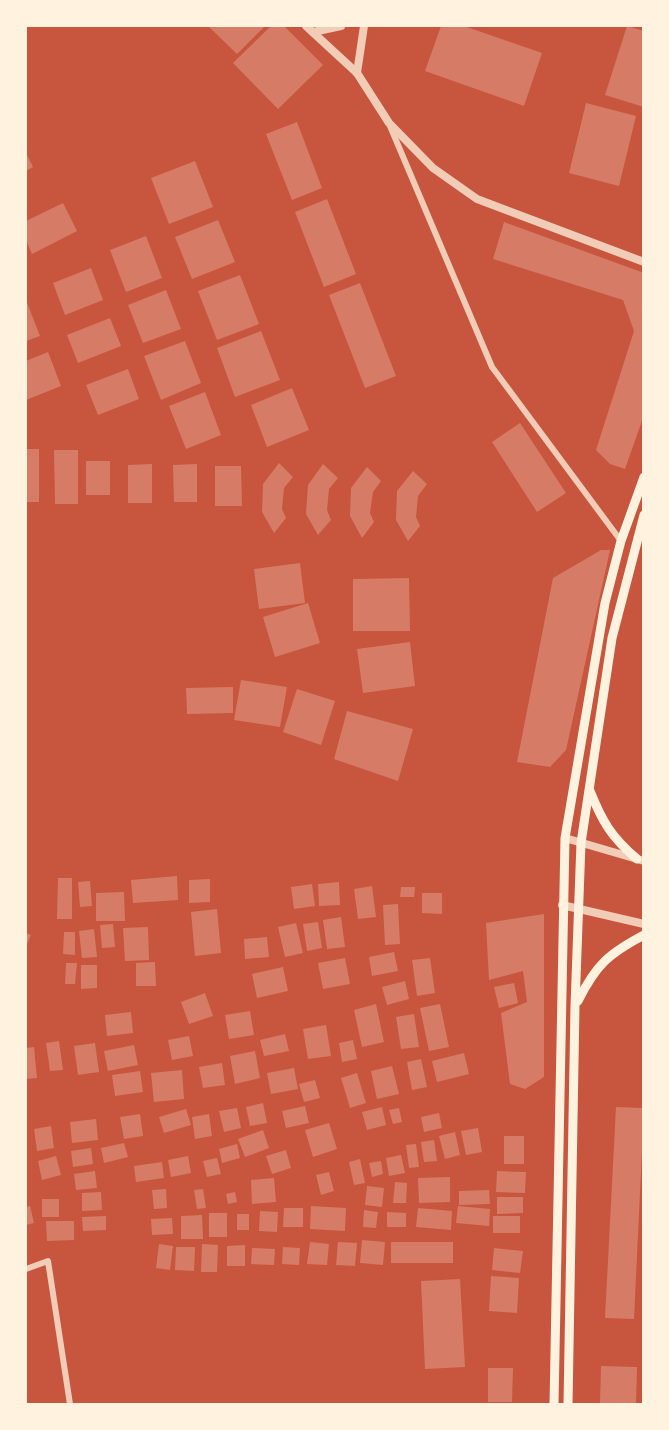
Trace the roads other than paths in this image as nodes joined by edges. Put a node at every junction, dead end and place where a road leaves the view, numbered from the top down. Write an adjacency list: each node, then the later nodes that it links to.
1 (341, 26): 3 (street)
2 (364, 26): 4 (street)
3 (309, 29): 4 (street)
4 (357, 73): 5 (street)
5 (389, 123): 6 (street); 9 (street)
6 (644, 262)
7 (644, 477): 9 (main road)
8 (644, 515): 10 (main road)
9 (621, 541): 11 (main road)
10 (589, 789): 12 (main road); 13 (main road)
11 (565, 838): 12 (street); 14 (main road)
12 (581, 843): 13 (street); 15 (main road)
13 (640, 860)
14 (562, 904): 15 (street); 21 (main road)
15 (579, 909): 16 (street); 18 (main road)
16 (644, 924)
17 (644, 935): 18 (main road)
18 (575, 1006): 22 (main road)
19 (26, 1269): 20 (street)
20 (70, 1404)
21 (554, 1404)
22 (568, 1404)

